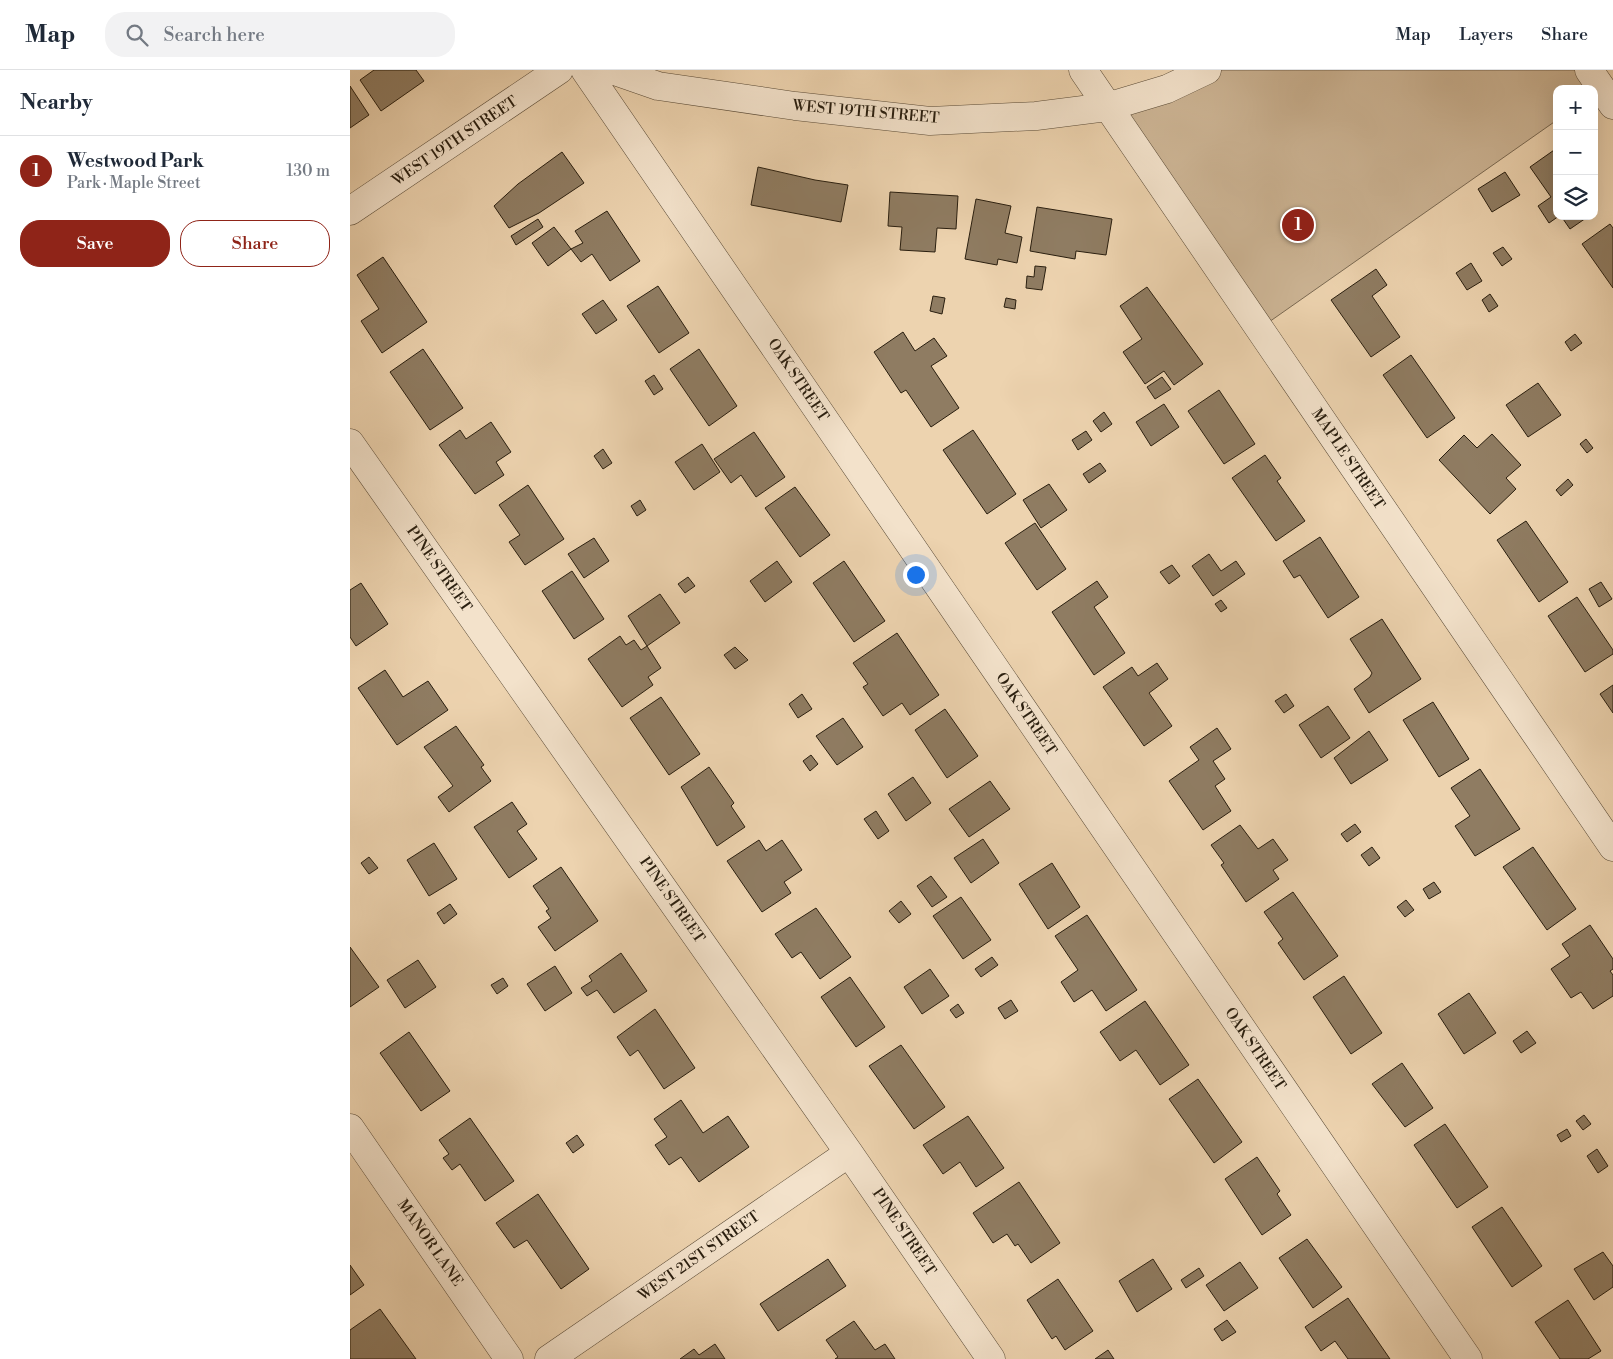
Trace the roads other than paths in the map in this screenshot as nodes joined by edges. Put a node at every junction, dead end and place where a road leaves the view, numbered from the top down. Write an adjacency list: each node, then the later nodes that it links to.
1 (559, 70): 9 (street, WEST 19TH STREET)
2 (585, 70): 17 (street, OAK STREET)
3 (612, 70): 8 (street, WEST 19TH STREET)
4 (1083, 70): 8 (street, MAPLE STREET)
5 (1207, 70): 8 (street, WEST 19TH STREET)
6 (1590, 70): 7 (street)
7 (1613, 104)
8 (1107, 106): 11 (street, MAPLE STREET)
9 (350, 212)
10 (350, 442): 13 (street, PINE STREET)
11 (1613, 847)
12 (350, 1128): 14 (street, MANOR LANE)
13 (849, 1152): 15 (street, WEST 21ST STREET); 16 (street, PINE STREET)
14 (509, 1359)
15 (549, 1359)
16 (991, 1359)
17 (1468, 1359)

